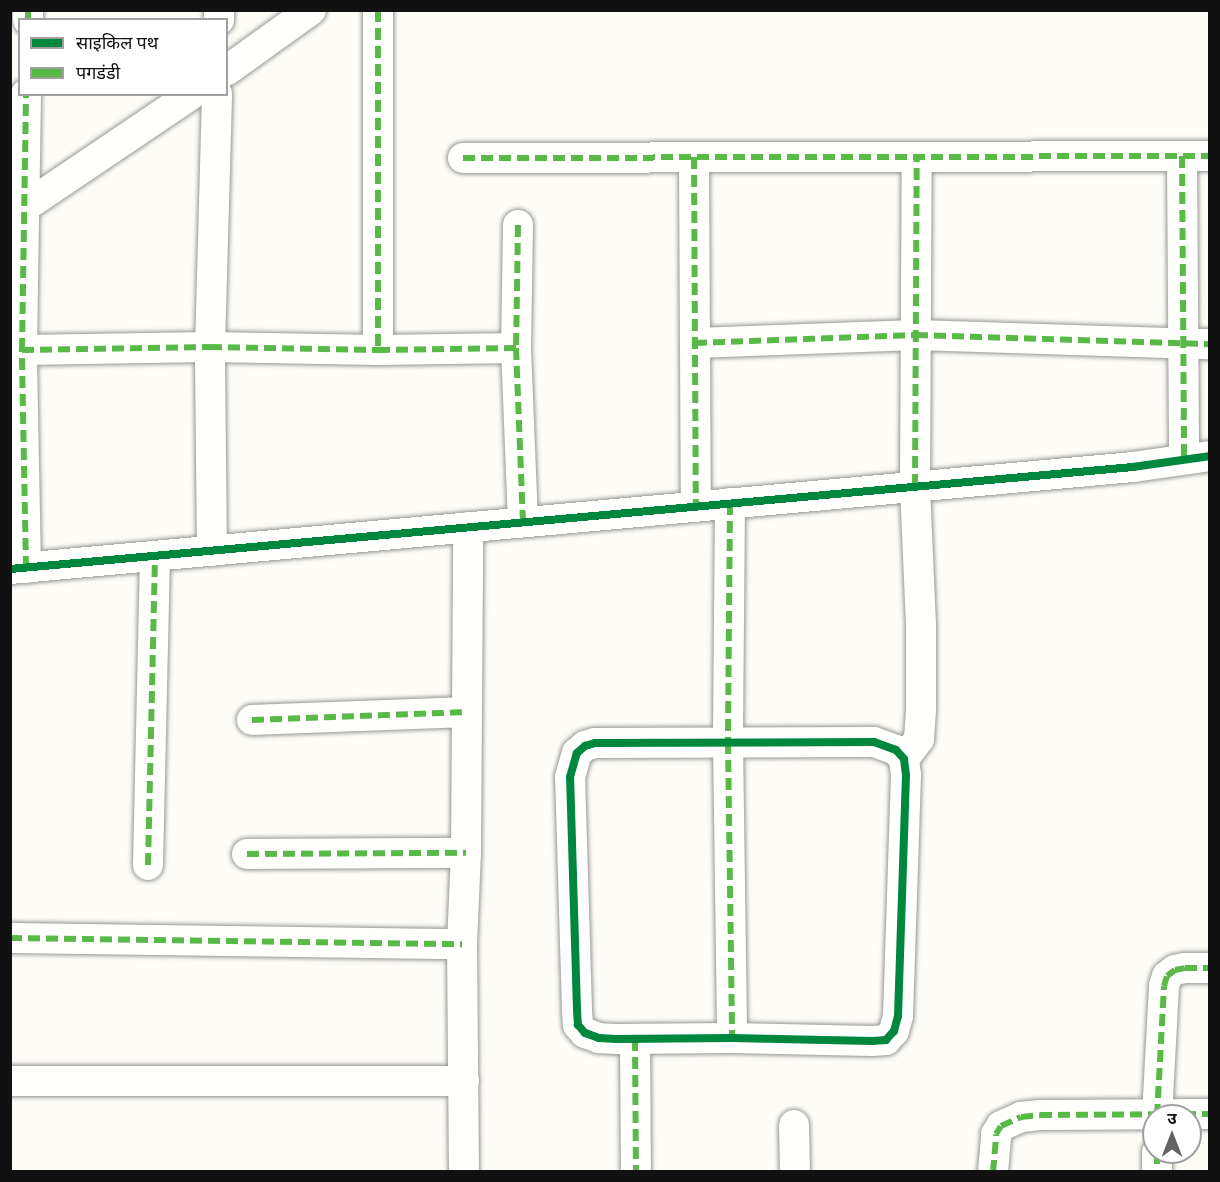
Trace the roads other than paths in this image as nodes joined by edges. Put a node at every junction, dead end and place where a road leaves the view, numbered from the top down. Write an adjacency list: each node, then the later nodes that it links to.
1 (311, 10): 3 (street)
2 (378, 10): 19 (street)
3 (228, 70)
4 (26, 96): 11 (street)
5 (189, 96): 11 (street)
6 (217, 96): 16 (street)
7 (1196, 156): 10 (street); 15 (street)
8 (694, 157): 9 (street); 10 (street); 14 (street)
9 (463, 158)
10 (917, 158): 13 (street)
11 (24, 208): 18 (street)
12 (518, 225): 17 (street)
13 (916, 335): 14 (street); 15 (street); 21 (street)
14 (695, 343): 23 (street)
15 (1196, 343): 20 (street)
16 (210, 347): 18 (street); 19 (street); 26 (street)
17 (516, 348): 19 (street); 24 (street)
18 (22, 351): 28 (street)
19 (378, 351)
20 (1196, 457): 21 (street)
21 (915, 486): 22 (street); 32 (street)
22 (730, 503): 23 (street); 31 (street)
23 (696, 507): 24 (street)
24 (523, 522): 25 (street)
25 (468, 527): 26 (street); 29 (street)
26 (212, 551): 27 (street)
27 (155, 556): 28 (street); 35 (street)
28 (18, 569)
29 (467, 712): 30 (street); 33 (street)
30 (252, 720)
31 (728, 742): 32 (street); 39 (street); 40 (street)
32 (904, 759): 39 (street)
33 (466, 853): 34 (street); 37 (street)
34 (247, 854)
35 (148, 865)
36 (10, 938): 37 (street)
37 (462, 944): 42 (street)
38 (1209, 968): 43 (street)
39 (732, 1038): 40 (street)
40 (635, 1039): 47 (street)
41 (10, 1081): 42 (street)
42 (464, 1081): 46 (street)
43 (1158, 1104)
44 (1142, 1115): 49 (street)
45 (794, 1125): 48 (street)
46 (464, 1172)
47 (636, 1172)
48 (795, 1172)
49 (993, 1172)

